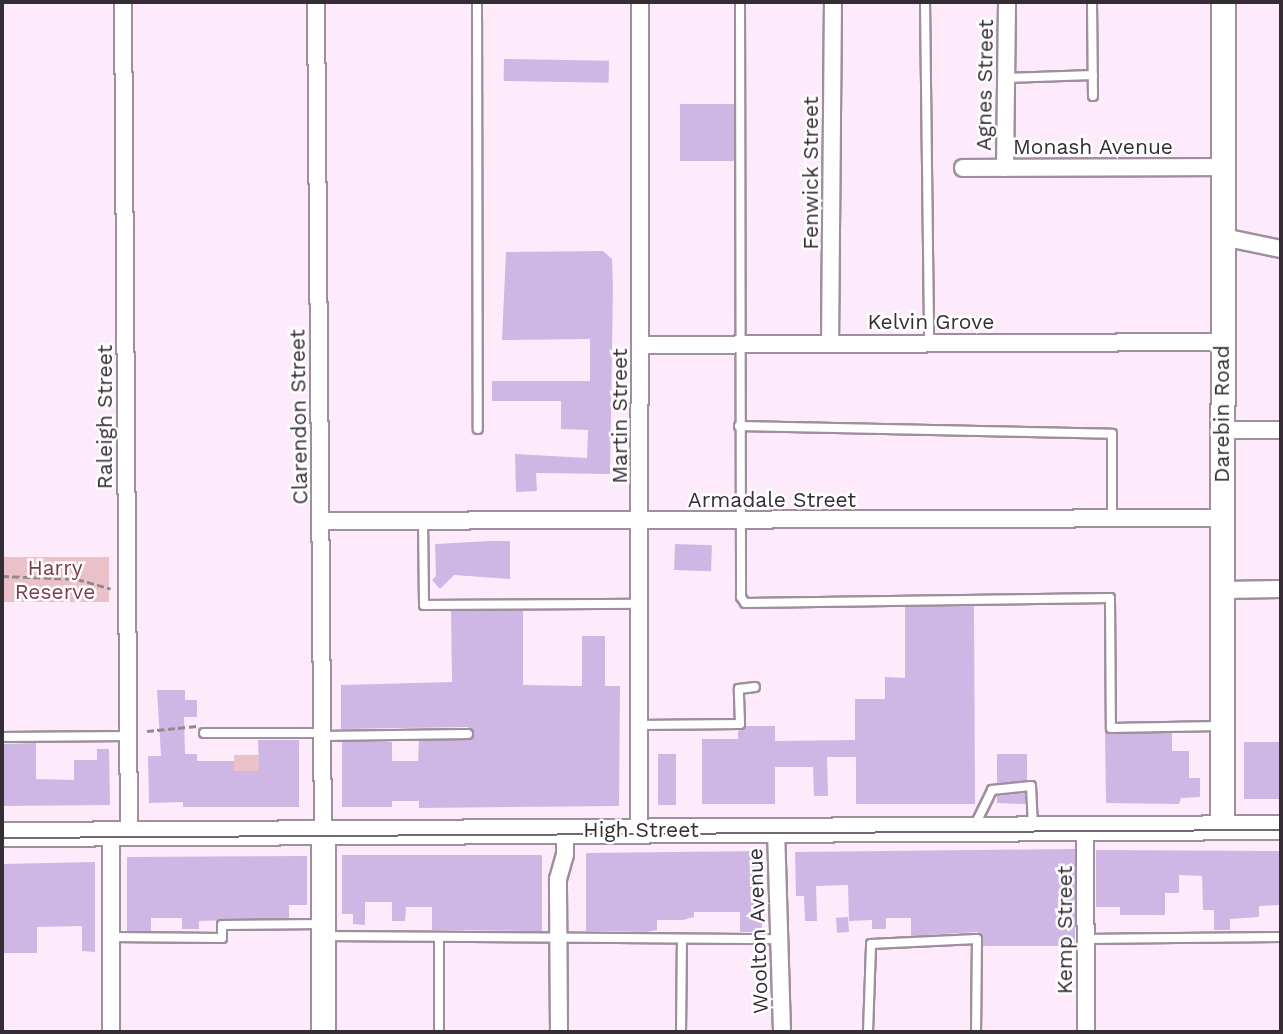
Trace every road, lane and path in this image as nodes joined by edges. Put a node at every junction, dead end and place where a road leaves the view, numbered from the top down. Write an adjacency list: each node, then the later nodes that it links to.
1 (123, 2): 46 (street, Raleigh Street)
2 (316, 2): 30 (street, Clarendon Street)
3 (477, 2): 25 (lane)
4 (640, 2): 23 (street, Martin Street)
5 (740, 2): 21 (lane)
6 (833, 2): 22 (street, Fenwick Street)
7 (925, 2): 20 (lane)
8 (1007, 2): 12 (street, Agnes Street)
9 (1092, 2): 11 (lane)
10 (1223, 2): 14 (main road, Darebin Road)
11 (1093, 75): 12 (lane); 13 (lane)
12 (1006, 78): 16 (street, Agnes Street)
13 (1093, 96)
14 (1223, 167): 16 (street, Monash Avenue); 17 (main road, Darebin Road)
15 (962, 168): 16 (street, Monash Avenue)
16 (1005, 168)
17 (1223, 237): 18 (street); 19 (main road, Darebin Road)
18 (1281, 249)
19 (1223, 342): 20 (street, Kelvin Grove); 26 (main road, Darebin Road)
20 (929, 343): 22 (street, Kelvin Grove)
21 (739, 344): 22 (street, Kelvin Grove); 23 (street, Kelvin Grove); 24 (lane)
22 (831, 344)
23 (640, 345): 32 (street, Martin Street)
24 (739, 426): 29 (lane); 33 (lane)
25 (478, 429)
26 (1222, 430): 27 (street); 28 (main road, Darebin Road)
27 (1281, 430)
28 (1222, 518): 29 (street, Armadale Street); 37 (main road, Darebin Road)
29 (1112, 519): 33 (street, Armadale Street)
30 (321, 521): 31 (street, Armadale Street); 44 (street, Clarendon Street)
31 (423, 521): 32 (street, Armadale Street); 38 (lane)
32 (642, 522): 33 (street, Armadale Street); 38 (street, Martin Street)
33 (740, 522): 41 (lane)
34 (2, 576): 35 (path)
35 (111, 589)
36 (1281, 589): 37 (street)
37 (1223, 590): 41 (main road, Darebin Road)
38 (641, 604): 40 (street, Martin Street)
39 (755, 687): 40 (lane)
40 (640, 725): 55 (street, Martin Street)
41 (1222, 726): 50 (main road, Darebin Road)
42 (147, 731): 43 (path)
43 (204, 733): 44 (lane)
44 (323, 734): 45 (lane); 56 (street, Clarendon Street)
45 (468, 734)
46 (129, 736): 47 (lane); 57 (street, Raleigh Street)
47 (2, 737)
48 (1033, 827): 49 (main road, High Street); 52 (main road, High Street); 52 (lane)
49 (1085, 827): 50 (main road, High Street); 65 (street, Kemp Street)
50 (1222, 827): 51 (main road, High Street)
51 (1281, 827)
52 (975, 828): 53 (main road, High Street)
53 (776, 829): 55 (main road, High Street); 64 (street, Woolton Avenue)
54 (565, 830): 55 (main road, High Street); 56 (main road, High Street); 61 (street)
55 (639, 830)
56 (323, 831): 57 (main road, High Street); 59 (main road)
57 (120, 832): 58 (main road, High Street); 60 (street, Raleigh Street)
58 (2, 834)
59 (323, 930): 60 (lane); 63 (lane); 68 (main road)
60 (111, 937): 67 (street, Raleigh Street)
61 (558, 937): 63 (lane); 66 (lane); 70 (street)
62 (1281, 937): 65 (lane)
63 (439, 938): 69 (lane)
64 (780, 939): 66 (lane); 72 (street, Woolton Avenue)
65 (1086, 939): 75 (street, Kemp Street)
66 (682, 940): 71 (lane)
67 (111, 1032)
68 (323, 1032)
69 (439, 1032)
70 (559, 1032)
71 (681, 1032)
72 (782, 1032)
73 (868, 1032): 74 (lane)
74 (976, 1032)
75 (1086, 1032)

